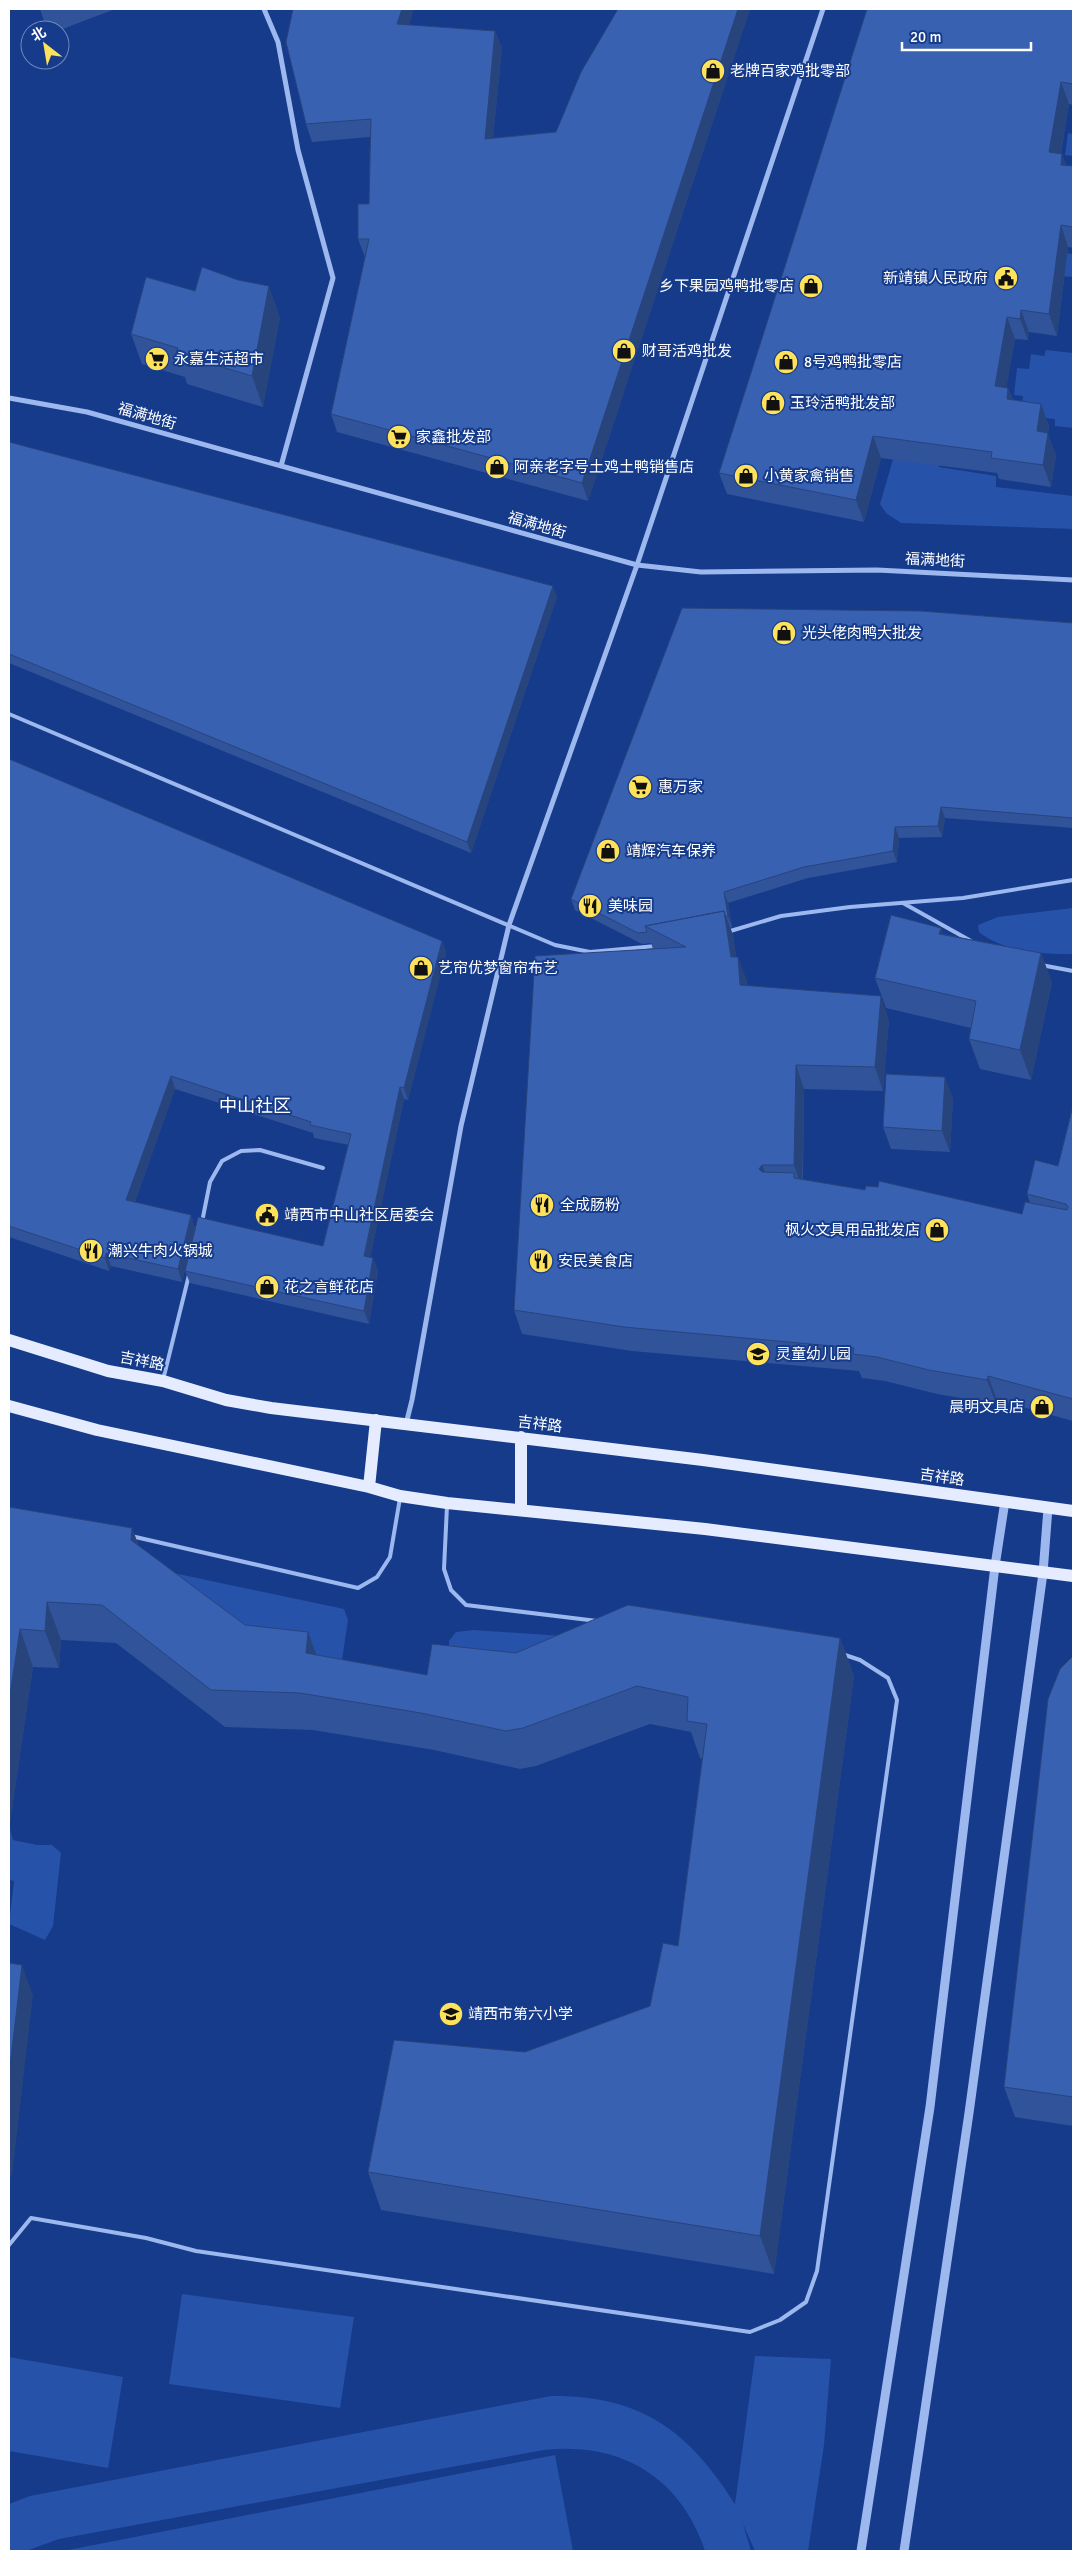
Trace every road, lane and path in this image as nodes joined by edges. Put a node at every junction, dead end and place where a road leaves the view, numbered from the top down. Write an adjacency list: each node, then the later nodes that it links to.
1 (264, 9): 4 (street)
2 (823, 9): 5 (street)
3 (9, 398): 4 (street, 福满地街)
4 (281, 466): 5 (street, 福满地街)
5 (637, 565): 6 (street, 福满地街); 10 (street)
6 (1073, 580)
7 (9, 714): 10 (lane)
8 (1073, 880): 9 (lane)
9 (903, 903): 11 (lane); 12 (lane)
10 (509, 925): 13 (lane); 23 (street)
11 (725, 933)
12 (973, 942)
13 (662, 945)
14 (1038, 964): 15 (lane)
15 (1073, 971)
16 (323, 1168): 17 (lane)
17 (200, 1230)
18 (191, 1266): 20 (lane)
19 (9, 1340): 20 (main road, 吉祥路)
20 (163, 1381): 22 (main road, 吉祥路)
21 (9, 1406): 25 (main road)
22 (376, 1420): 23 (main road, 吉祥路); 25 (main road)
23 (406, 1424): 24 (main road, 吉祥路)
24 (521, 1438): 27 (main road, 吉祥路); 30 (main road)
25 (369, 1487): 26 (main road)
26 (400, 1496): 28 (main road); 32 (lane)
27 (1004, 1501): 29 (main road, 吉祥路); 33 (street)
28 (447, 1503): 30 (main road); 36 (lane)
29 (1048, 1508): 31 (main road, 吉祥路); 34 (street)
30 (521, 1510): 33 (main road)
31 (1073, 1511)
32 (122, 1534)
33 (995, 1566): 34 (main road); 39 (street)
34 (1043, 1573): 35 (main road); 40 (street)
35 (1073, 1576)
36 (603, 1622)
37 (836, 1653): 38 (lane)
38 (9, 2245)
39 (861, 2551)
40 (904, 2551)

